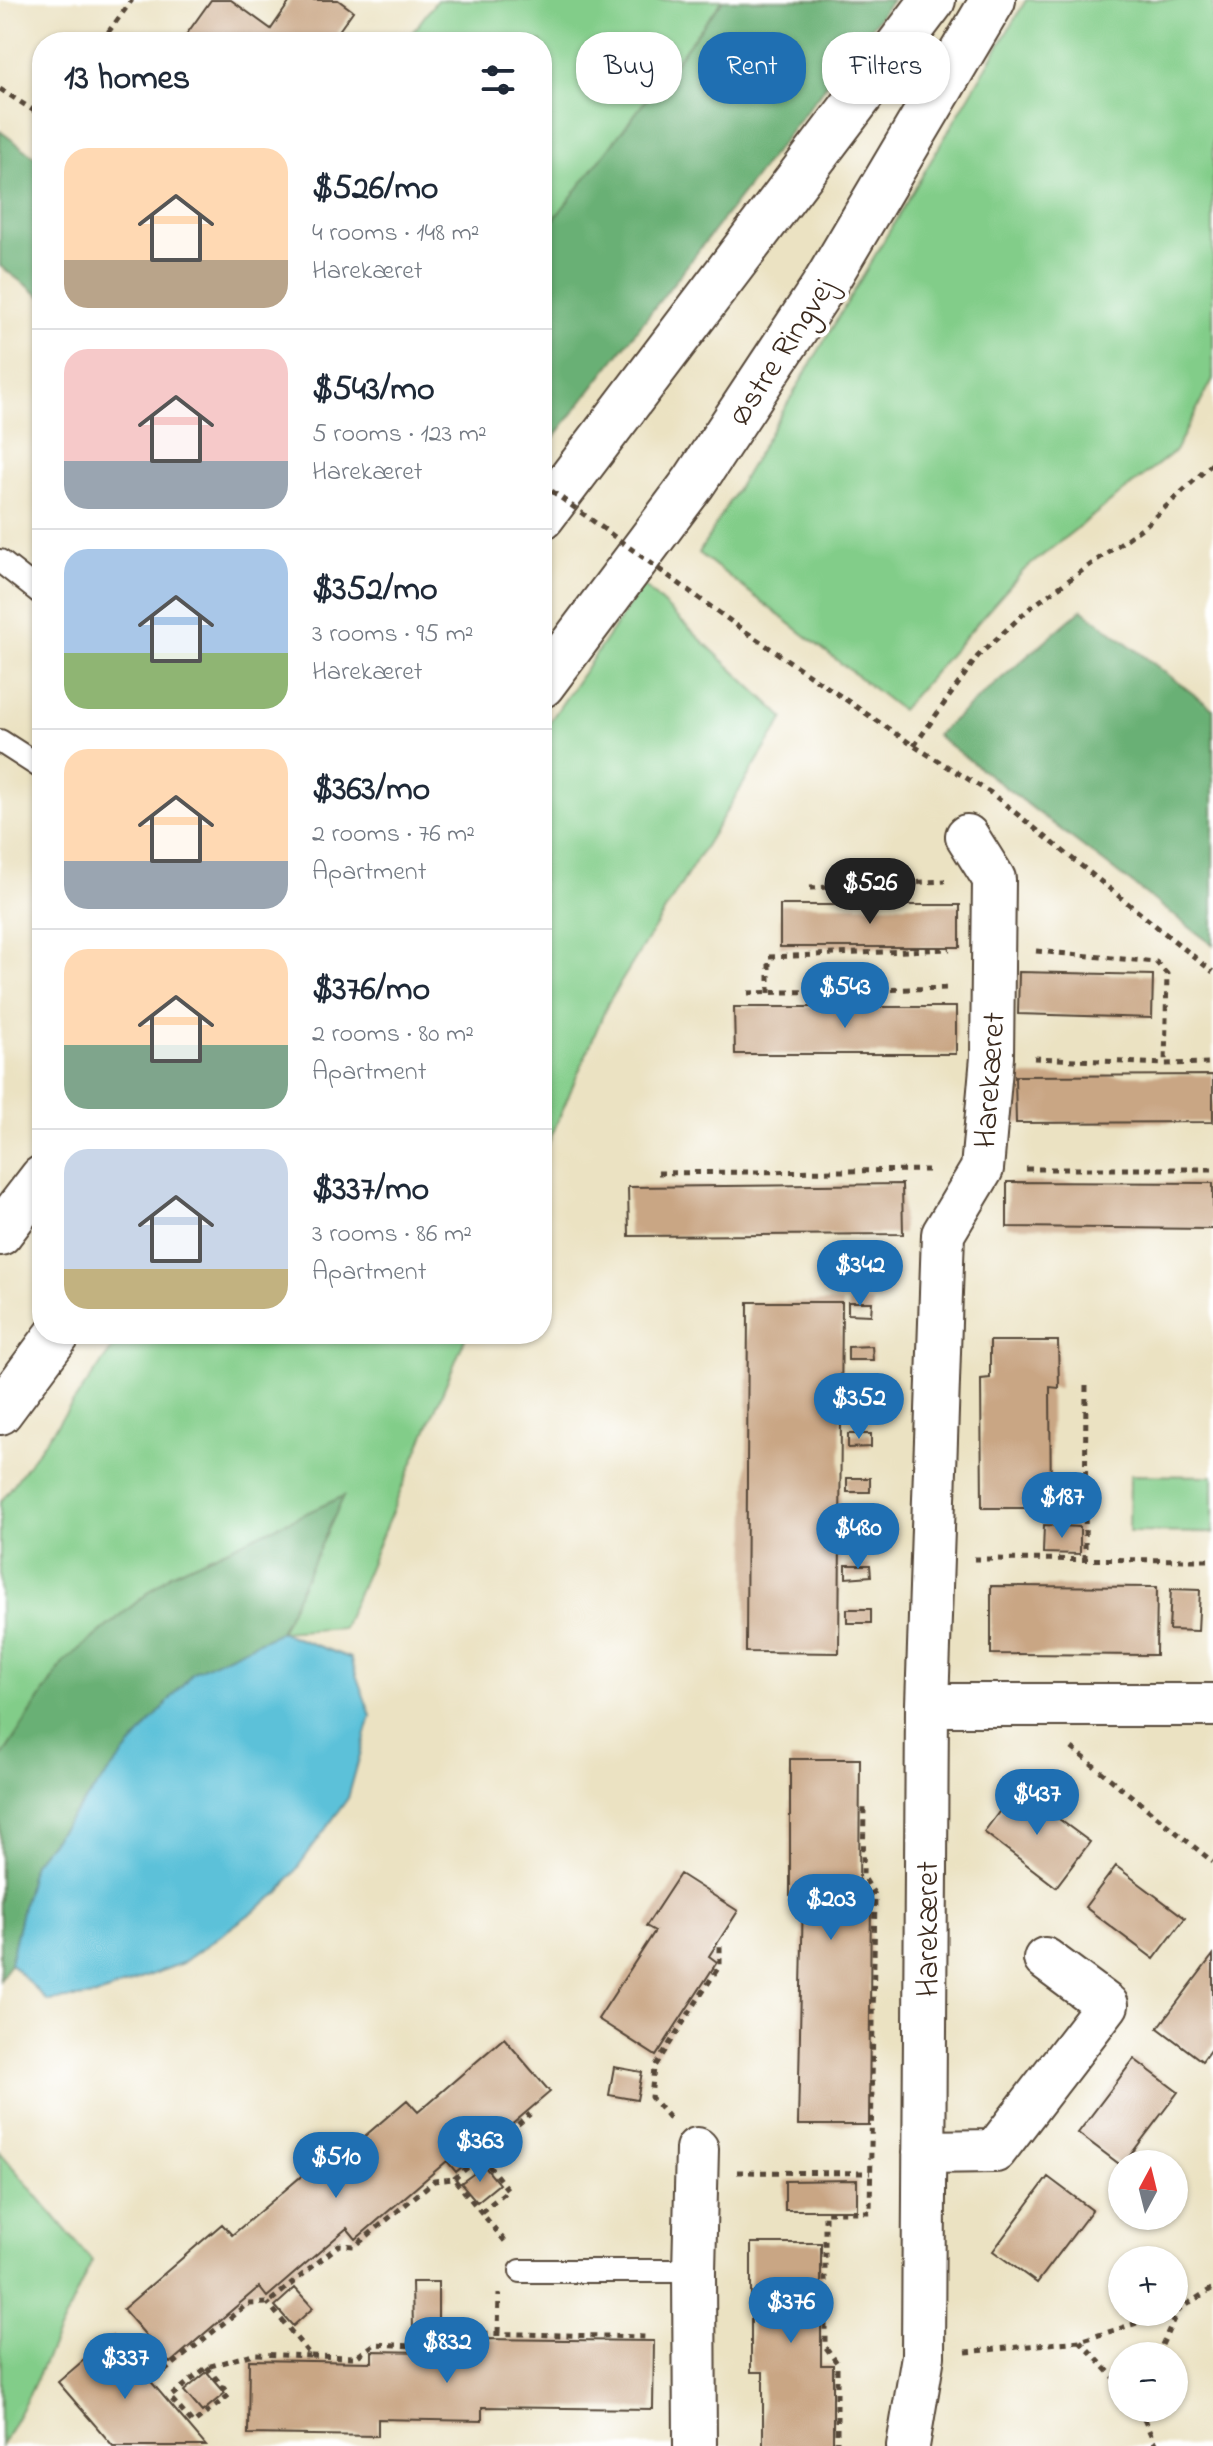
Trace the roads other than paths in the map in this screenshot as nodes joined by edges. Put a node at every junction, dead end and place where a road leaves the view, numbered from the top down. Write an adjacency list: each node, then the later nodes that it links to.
1 (933, 0): 3 (main road)
2 (993, 0): 6 (main road, Østre Ringvej)
3 (552, 504)
4 (0, 561): 5 (lane)
5 (32, 586)
6 (552, 672)
7 (0, 741): 8 (lane)
8 (32, 762)
9 (967, 836): 14 (street, Harekæret)
10 (32, 1191): 11 (main road)
11 (0, 1233)
12 (51, 1344): 13 (main road)
13 (0, 1412)
14 (927, 1705): 15 (street); 17 (street, Harekæret)
15 (1213, 1705)
16 (1045, 1959): 17 (street)
17 (924, 2152): 22 (street, Harekæret)
18 (696, 2160): 20 (street)
19 (525, 2271): 20 (lane)
20 (694, 2271): 21 (street)
21 (695, 2446)
22 (908, 2446)

